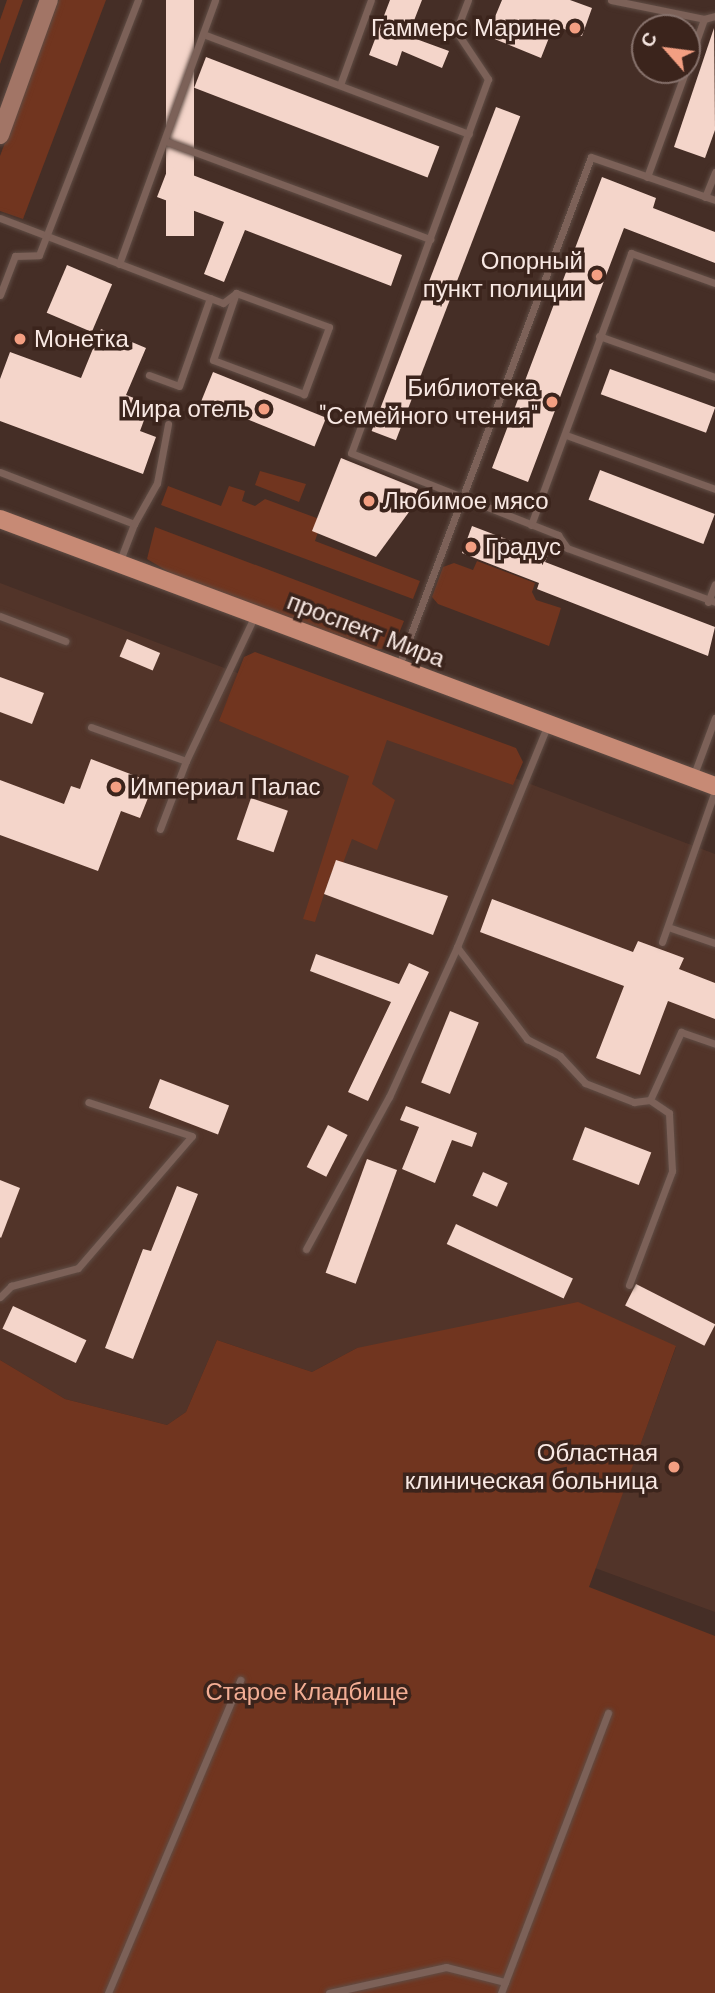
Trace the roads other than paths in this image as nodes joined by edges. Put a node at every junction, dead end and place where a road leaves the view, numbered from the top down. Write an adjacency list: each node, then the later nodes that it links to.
1 (49, 0): 16 (main road)
2 (138, 0): 23 (lane)
3 (215, 0): 12 (lane)
4 (371, 0): 14 (lane)
5 (468, 0): 15 (lane)
6 (611, 0): 8 (lane)
7 (654, 0): 8 (lane)
8 (650, 9): 10 (lane)
9 (715, 16): 10 (lane)
10 (704, 19): 11 (lane)
11 (701, 27)
12 (204, 34): 14 (lane); 17 (lane)
13 (680, 84): 19 (lane)
14 (340, 85): 15 (lane)
15 (469, 134): 24 (lane)
16 (0, 135)
17 (165, 141): 24 (lane); 25 (lane)
18 (715, 172): 20 (lane)
19 (647, 177): 20 (lane); 37 (lane)
20 (705, 197): 21 (lane)
21 (715, 200)
22 (0, 218): 23 (lane)
23 (46, 237): 25 (lane); 28 (lane)
24 (430, 239): 37 (lane)
25 (119, 264): 29 (lane)
26 (715, 283): 30 (lane)
27 (236, 293): 27 (lane); 29 (lane)
28 (0, 296)
29 (210, 298): 31 (lane)
30 (599, 336): 32 (lane); 34 (lane)
31 (149, 375)
32 (715, 377)
33 (168, 424): 39 (lane)
34 (566, 435): 36 (lane); 40 (lane)
35 (0, 472): 39 (lane)
36 (715, 489)
37 (460, 498): 40 (lane); 47 (lane)
38 (0, 519): 41 (main road, проспект Мира)
39 (134, 524): 41 (lane)
40 (531, 526): 43 (lane)
41 (119, 564): 44 (main road, проспект Мира)
42 (715, 584): 43 (lane)
43 (712, 602)
44 (256, 614): 47 (main road, проспект Мира); 51 (lane)
45 (0, 616): 46 (lane)
46 (65, 641)
47 (397, 669): 49 (main road, проспект Мира)
48 (715, 718): 52 (lane)
49 (548, 724): 52 (main road, проспект Мира); 58 (lane)
50 (91, 727): 51 (lane)
51 (186, 761): 54 (lane)
52 (693, 778): 53 (main road, проспект Мира)
53 (715, 789): 55 (lane)
54 (160, 829)
55 (668, 927): 56 (lane); 57 (lane)
56 (662, 942)
57 (715, 943)
58 (457, 947): 60 (lane); 62 (lane)
59 (715, 1044): 60 (lane)
60 (650, 1100): 63 (lane)
61 (88, 1102): 64 (lane)
62 (306, 1249)
63 (628, 1285)
64 (0, 1297)
65 (240, 1680): 68 (lane)
66 (608, 1713): 67 (lane)
67 (505, 1982): 69 (lane); 70 (lane)
68 (108, 1993)
69 (329, 1993)
70 (501, 1993)

